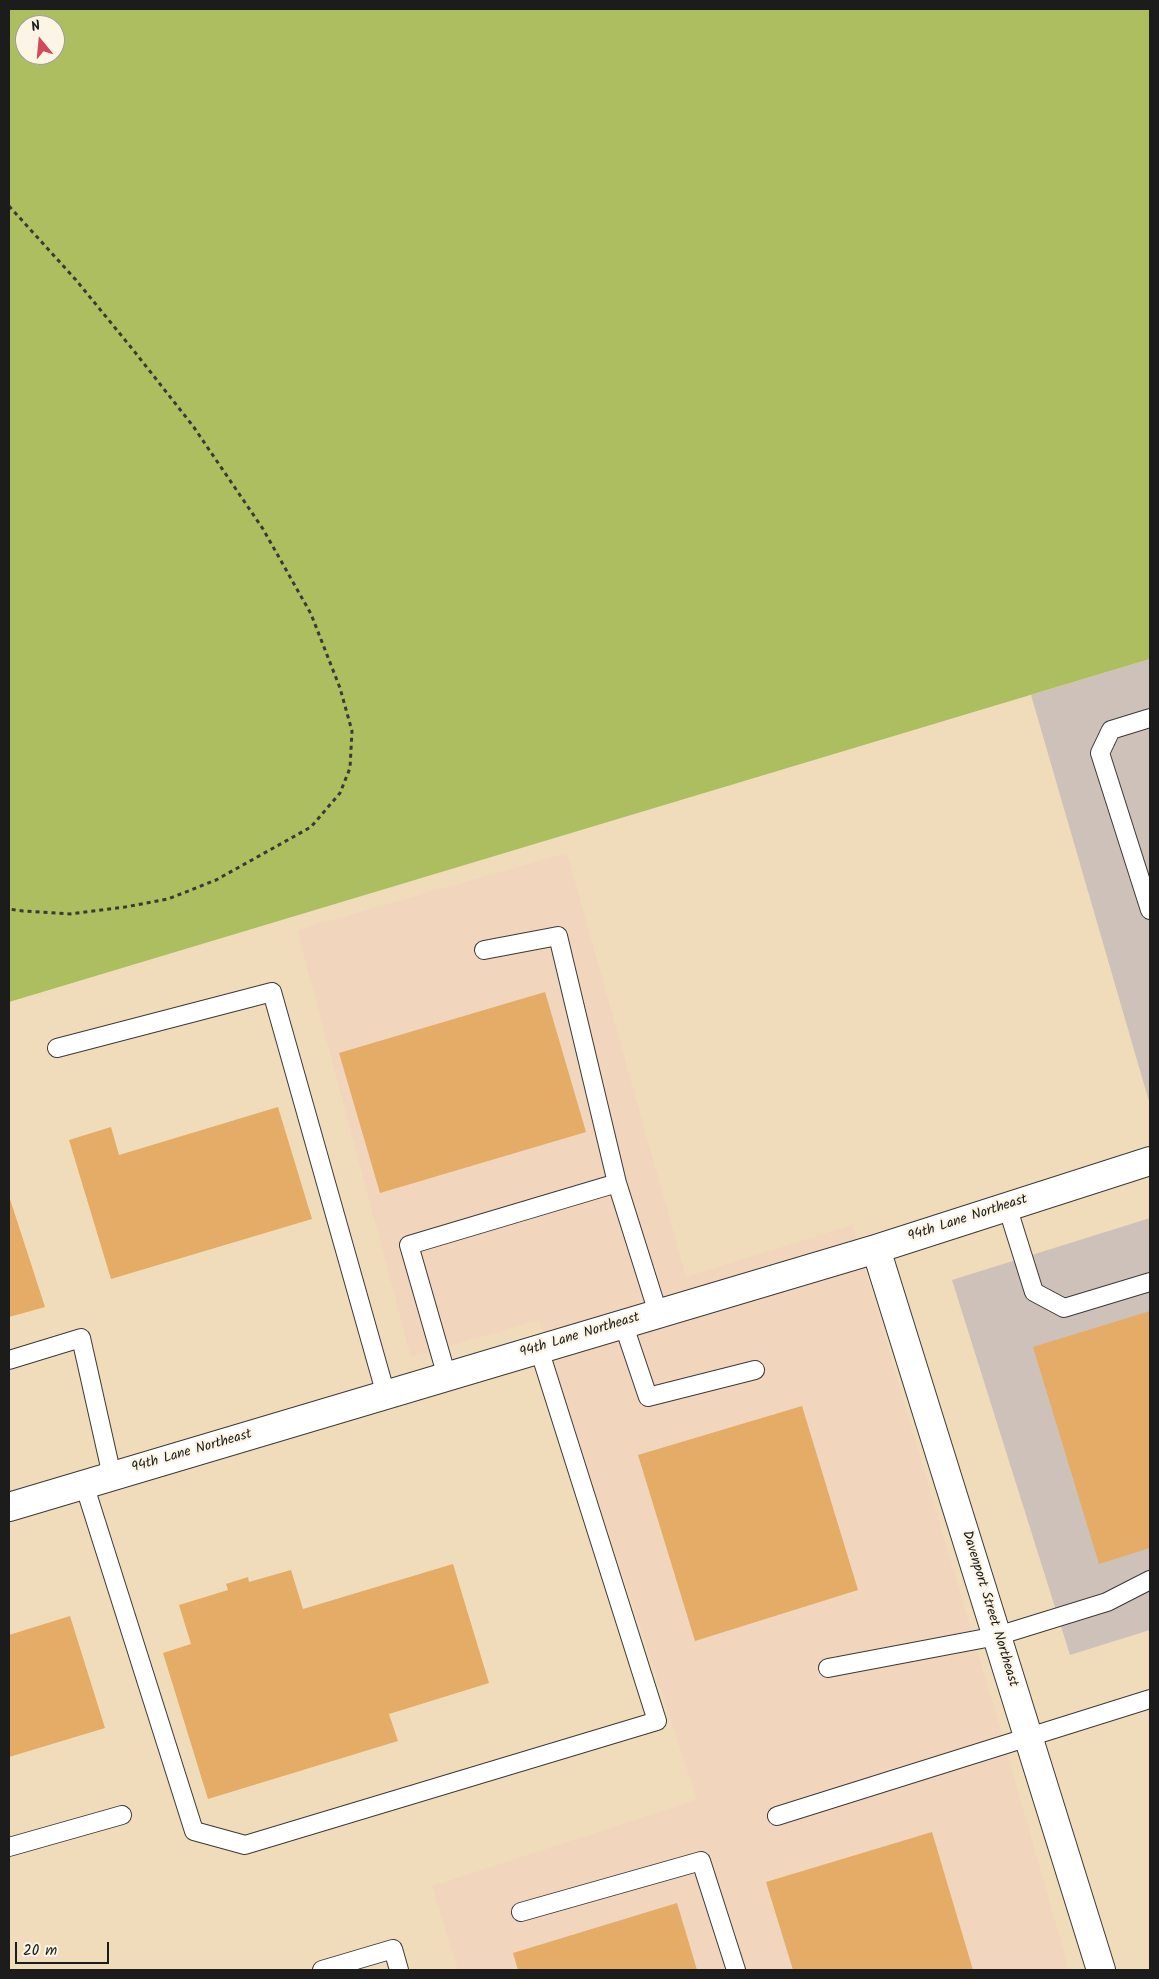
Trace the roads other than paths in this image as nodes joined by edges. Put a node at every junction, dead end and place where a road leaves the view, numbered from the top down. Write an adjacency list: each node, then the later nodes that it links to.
1 (1150, 718): 2 (lane)
2 (1150, 910)
3 (484, 950): 6 (lane)
4 (57, 1048): 16 (lane)
5 (1150, 1161): 7 (street, 94th Lane Northeast)
6 (617, 1183): 10 (lane); 15 (lane)
7 (1007, 1206): 8 (street, 94th Lane Northeast); 9 (lane)
8 (876, 1249): 10 (street, 94th Lane Northeast); 21 (street, Davenport Street Northeast)
9 (1150, 1282)
10 (658, 1313): 11 (street, 94th Lane Northeast)
11 (623, 1323): 12 (street, 94th Lane Northeast); 14 (lane)
12 (539, 1349): 15 (street, 94th Lane Northeast); 18 (lane)
13 (9, 1360): 17 (lane)
14 (755, 1370)
15 (447, 1377): 16 (street, 94th Lane Northeast)
16 (386, 1395): 17 (street, 94th Lane Northeast)
17 (112, 1476): 18 (street, 94th Lane Northeast)
18 (84, 1484): 19 (street, 94th Lane Northeast)
19 (9, 1507)
20 (1150, 1580): 21 (lane)
21 (997, 1636): 22 (lane); 24 (street, Davenport Street Northeast)
22 (828, 1668)
23 (1150, 1699): 24 (lane)
24 (1030, 1738): 26 (lane); 32 (street, Davenport Street Northeast)
25 (122, 1815): 27 (lane)
26 (777, 1816)
27 (9, 1847)
28 (521, 1912): 31 (lane)
29 (322, 1970): 30 (lane)
30 (399, 1970)
31 (736, 1970)
32 (1101, 1970)

